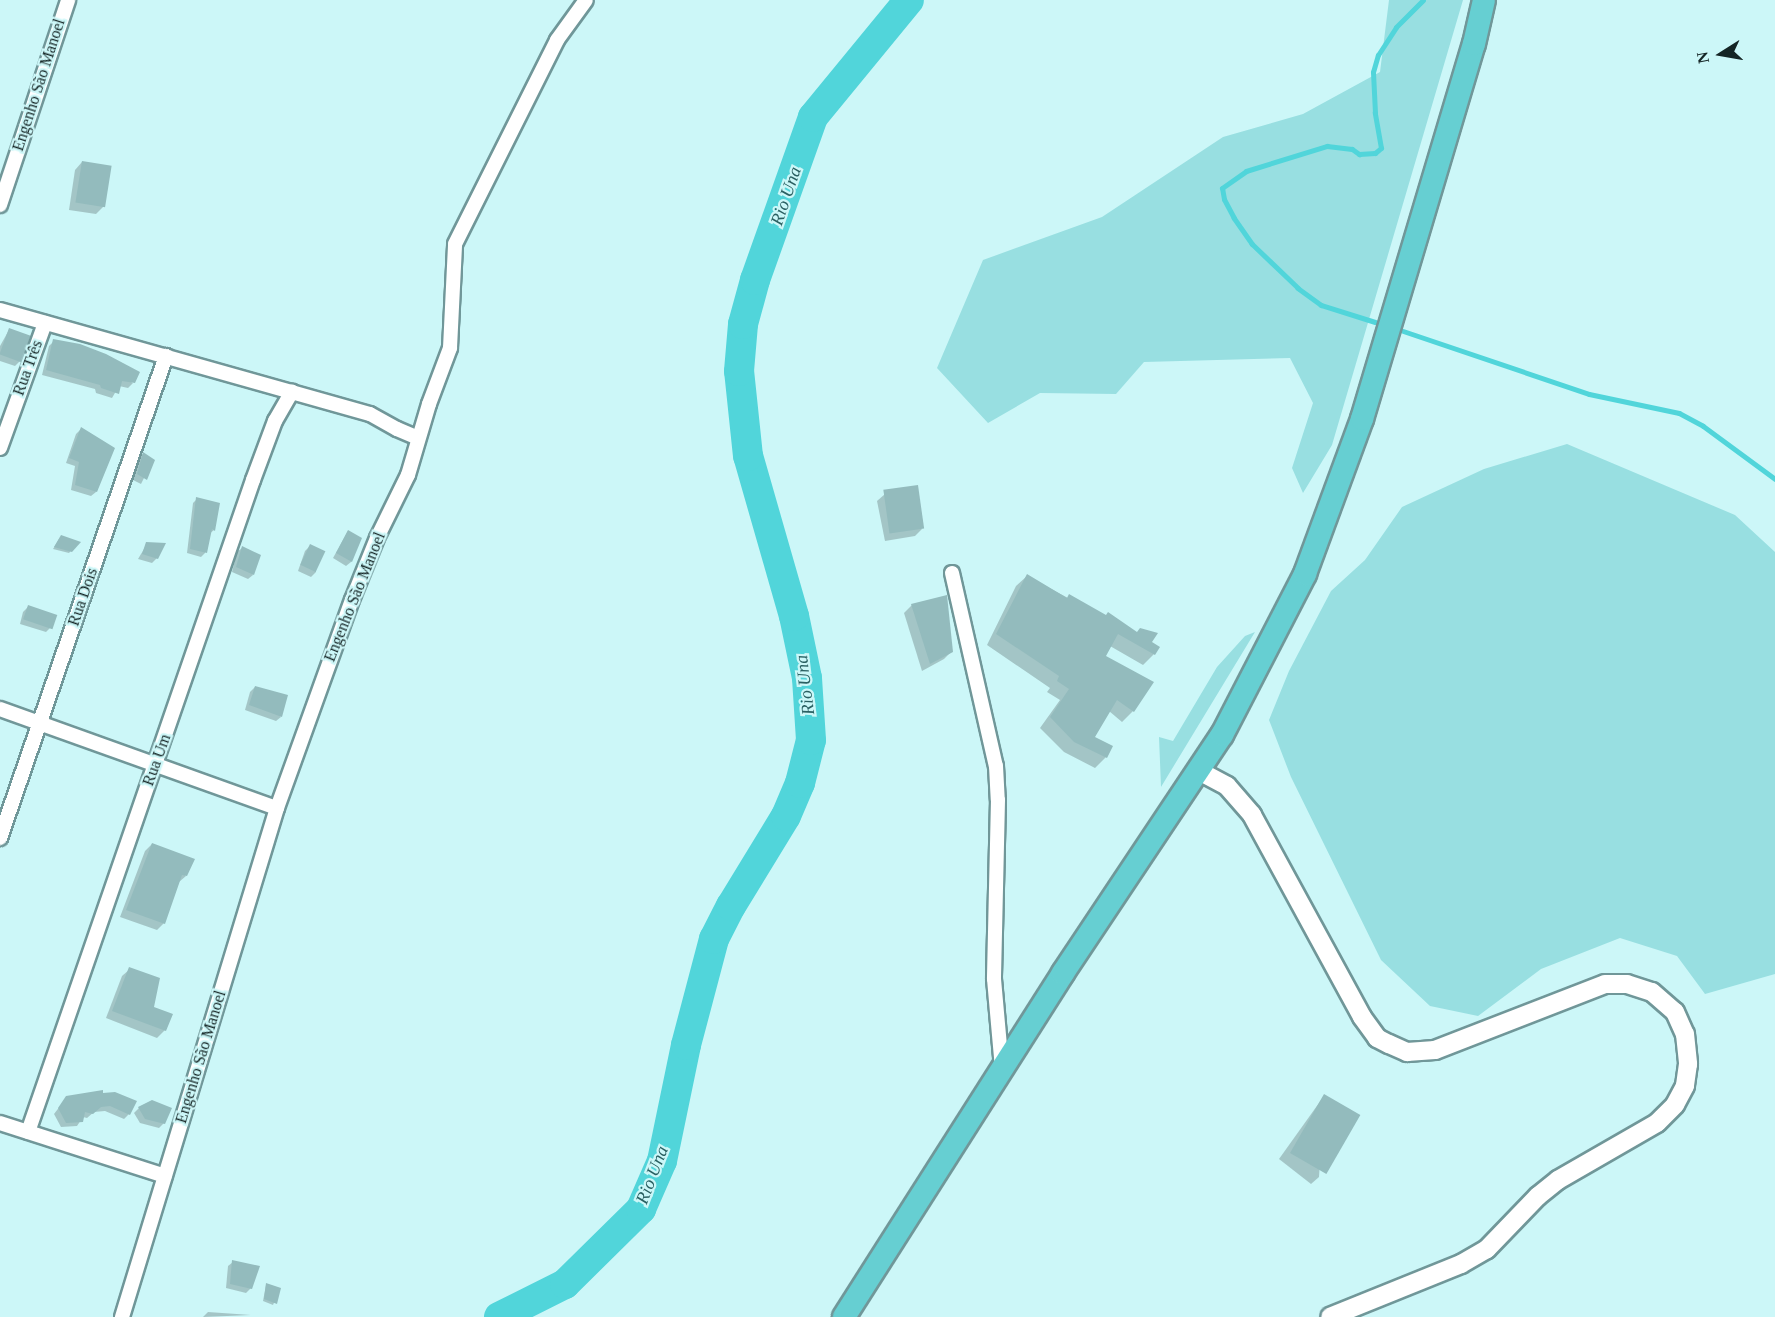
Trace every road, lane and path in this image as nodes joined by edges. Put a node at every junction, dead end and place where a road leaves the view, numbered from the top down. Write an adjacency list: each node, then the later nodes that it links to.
1 (68, 0): 4 (street, Engenho São Manoel)
2 (586, 0): 9 (street, Engenho São Manoel)
3 (1484, 0): 15 (main road)
4 (0, 205)
5 (0, 310): 6 (street)
6 (45, 323): 7 (street); 10 (street, Rua Três)
7 (166, 356): 8 (street); 13 (street, Rua Dois)
8 (291, 392): 9 (street); 14 (street, Rua Um)
9 (418, 438): 16 (street, Engenho São Manoel)
10 (0, 448)
11 (952, 573): 18 (street)
12 (0, 709): 13 (street)
13 (40, 723): 14 (street); 17 (street, Rua Dois)
14 (156, 764): 16 (street); 20 (street, Rua Um)
15 (1199, 771): 18 (main road); 24 (street)
16 (277, 808): 21 (street, Engenho São Manoel)
17 (0, 838)
18 (1002, 1068): 23 (main road)
19 (0, 1123): 20 (street)
20 (28, 1132): 21 (street)
21 (165, 1176): 22 (street, Engenho São Manoel)
22 (122, 1317)
23 (844, 1317)
24 (1330, 1317)

